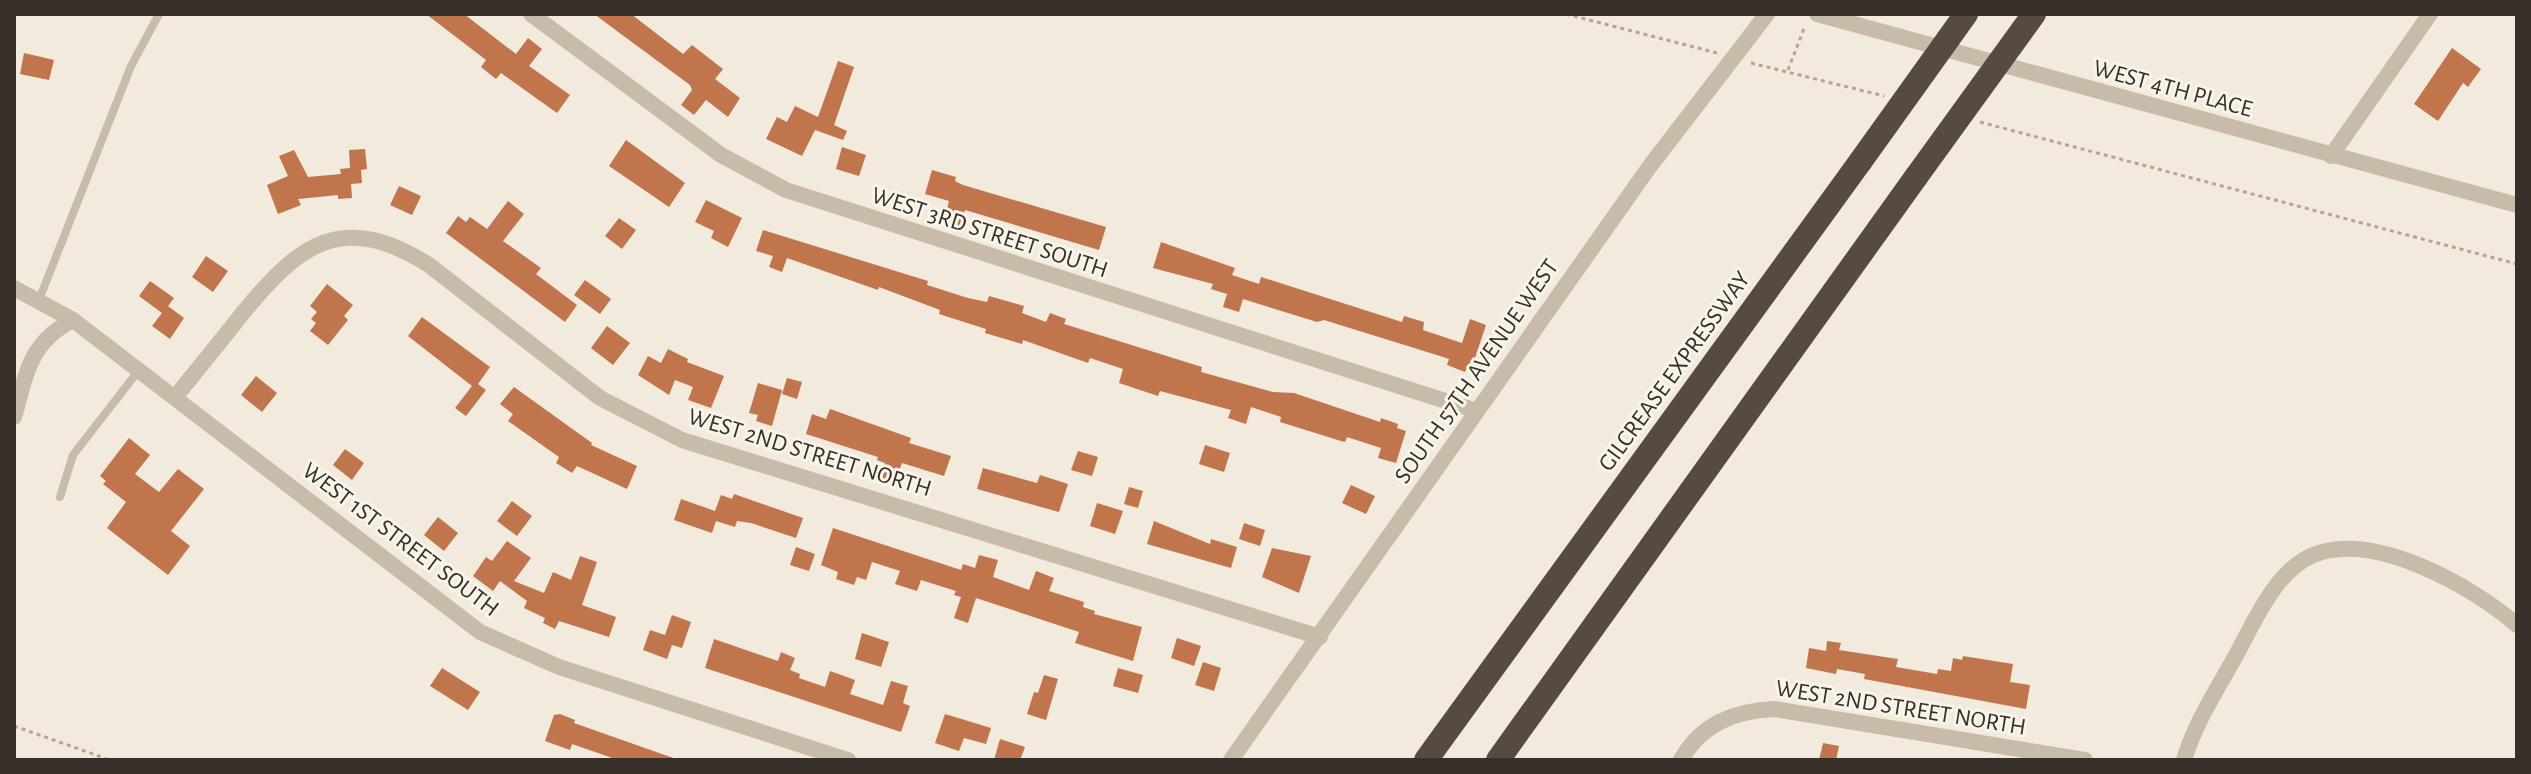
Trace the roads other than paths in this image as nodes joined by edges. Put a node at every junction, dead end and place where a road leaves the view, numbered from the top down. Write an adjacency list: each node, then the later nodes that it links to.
1 (159, 14): 11 (lane)
2 (531, 14): 15 (street, WEST 3RD STREET SOUTH)
3 (1767, 14): 15 (street, SOUTH 57TH AVENUE WEST)
4 (1966, 14): 22 (highway, GILCREASE EXPRESSWAY, bridge)
5 (2034, 14): 23 (highway, bridge)
6 (2430, 14): 8 (street)
7 (1812, 17): 8 (street, WEST 4TH PLACE)
8 (2331, 156): 9 (street, WEST 4TH PLACE)
9 (2517, 205)
10 (14, 288): 11 (street, WEST 1ST STREET SOUTH)
11 (39, 300): 12 (street, WEST 1ST STREET SOUTH)
12 (73, 320): 13 (street, WEST 1ST STREET SOUTH); 16 (street)
13 (139, 369): 14 (street, WEST 1ST STREET SOUTH); 17 (lane)
14 (176, 396): 19 (street, WEST 2ND STREET NORTH); 20 (street, WEST 1ST STREET SOUTH)
15 (1477, 411): 19 (street, SOUTH 57TH AVENUE WEST)
16 (14, 417)
17 (60, 497)
18 (2517, 625): 26 (street)
19 (1320, 637): 21 (street, SOUTH 57TH AVENUE WEST)
20 (848, 760)
21 (1231, 760)
22 (1426, 760)
23 (1498, 760)
24 (1681, 760): 25 (street, WEST 2ND STREET NORTH)
25 (2085, 760)
26 (2184, 760)

